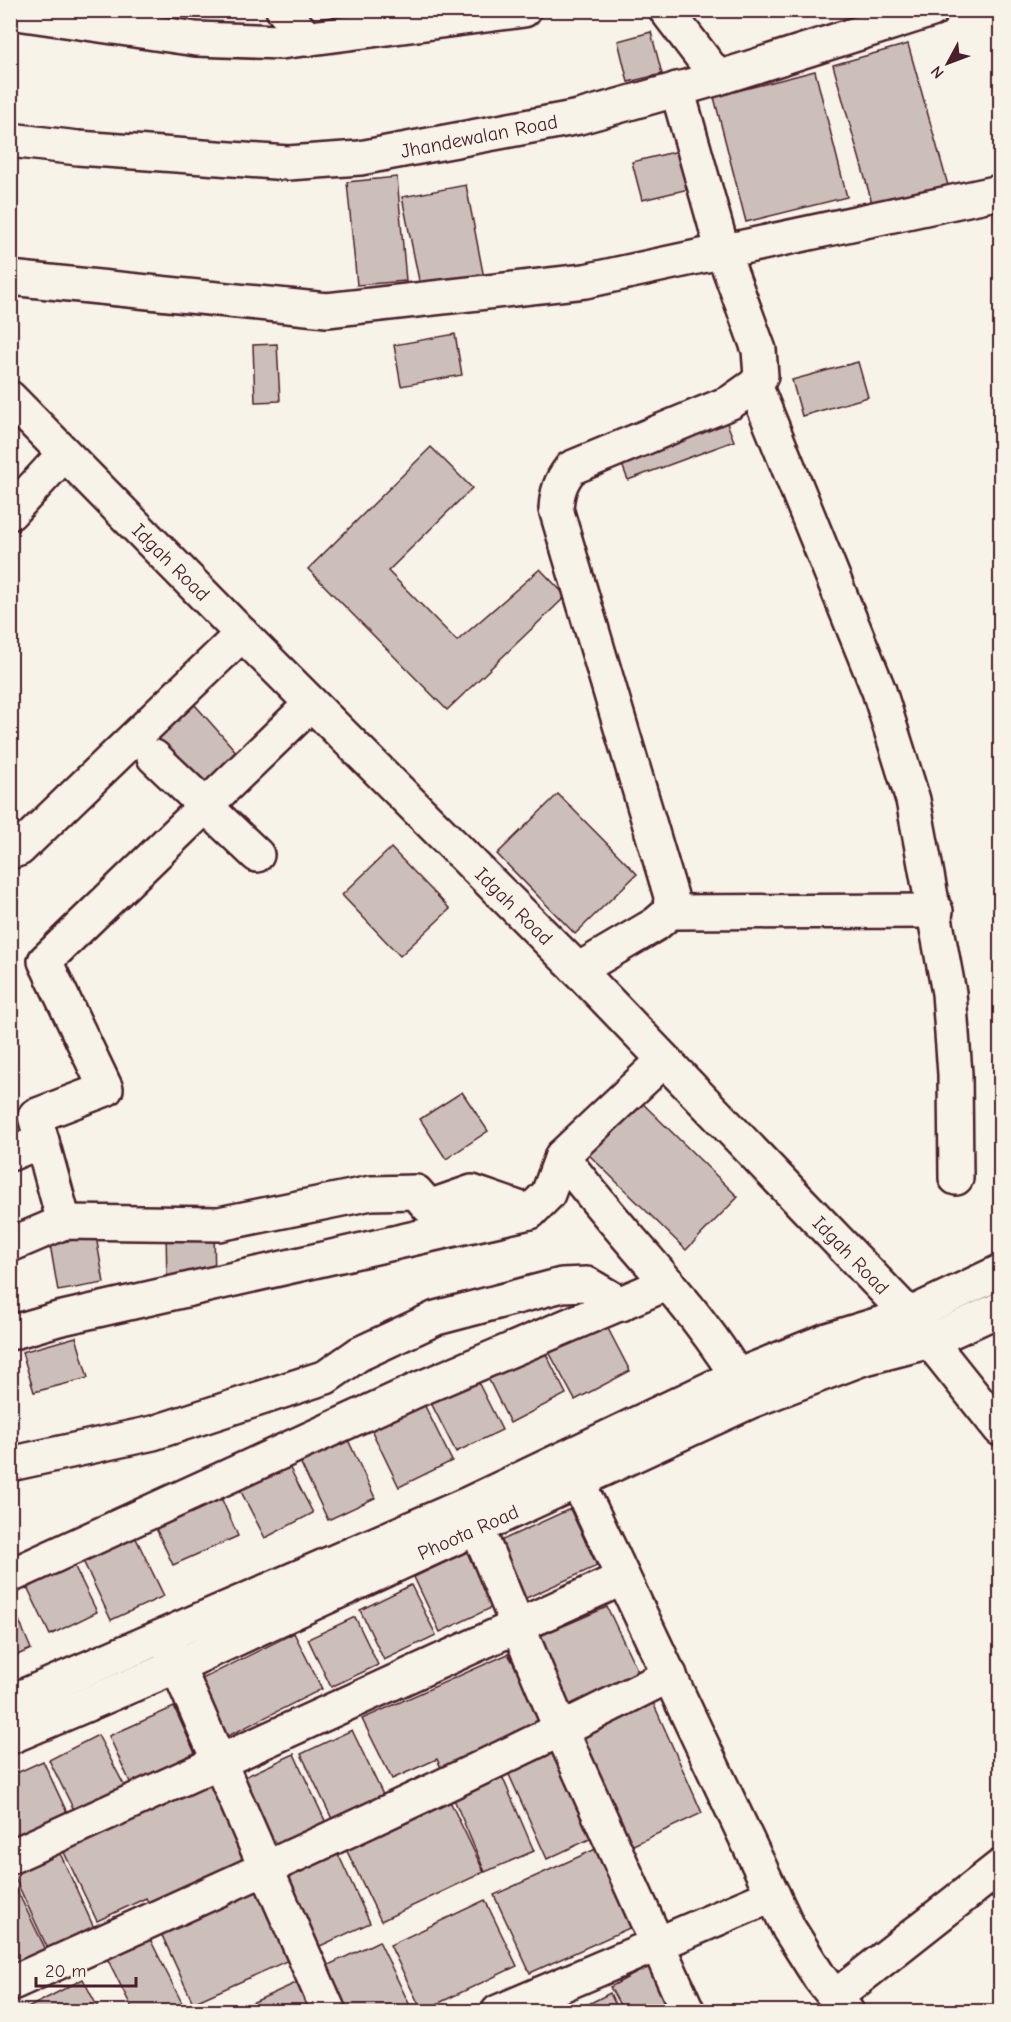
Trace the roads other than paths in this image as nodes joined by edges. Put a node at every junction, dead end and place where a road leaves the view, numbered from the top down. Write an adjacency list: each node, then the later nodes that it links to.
1 (284, 10): 7 (street)
2 (524, 10): 7 (street)
3 (666, 10): 8 (street)
4 (932, 10): 8 (street, Jhandewalan Road)
5 (10, 12): 6 (street)
6 (67, 16): 7 (street)
7 (307, 39)
8 (718, 78): 9 (street, Jhandewalan Road)
9 (677, 89): 10 (street, Jhandewalan Road); 12 (street)
10 (10, 140)
11 (1000, 192): 12 (street)
12 (723, 252): 13 (street); 14 (street)
13 (10, 278)
14 (755, 385): 24 (street); 25 (street)
15 (10, 398): 16 (street, Idgah Road)
16 (64, 454): 17 (street); 18 (street, Idgah Road)
17 (10, 513)
18 (242, 634): 19 (street, Idgah Road); 22 (street)
19 (311, 704): 21 (street); 26 (street, Idgah Road)
20 (154, 757): 21 (street)
21 (207, 805): 23 (street); 28 (street)
22 (10, 852)
23 (257, 855)
24 (936, 911): 25 (street); 31 (street)
25 (670, 912): 26 (street)
26 (579, 969): 27 (street, Idgah Road)
27 (663, 1061): 30 (street); 39 (street, Idgah Road)
28 (42, 1141): 29 (street); 33 (street)
29 (10, 1154)
30 (562, 1156): 32 (street); 36 (street)
31 (956, 1178)
32 (530, 1212): 33 (street); 40 (street)
33 (64, 1222): 34 (street)
34 (10, 1245)
35 (1000, 1272): 39 (street, Phoota Road)
36 (668, 1283): 37 (street); 42 (street)
37 (621, 1304): 44 (street); 47 (street)
38 (1000, 1309): 41 (street, Phoota Road)
39 (909, 1314): 41 (street, Idgah Road); 42 (street, Phoota Road)
40 (10, 1333)
41 (930, 1341): 42 (street, Phoota Road); 43 (street, Idgah Road)
42 (744, 1388): 45 (street, Phoota Road)
43 (1000, 1429)
44 (10, 1464)
45 (571, 1469): 46 (street, Phoota Road); 48 (street); 50 (street, Phoota Road)
46 (477, 1528): 49 (street); 51 (street, Phoota Road)
47 (10, 1576)
48 (623, 1578): 49 (street); 52 (street)
49 (517, 1624): 54 (street); 56 (street)
50 (165, 1636): 51 (street); 53 (street, Phoota Road)
51 (177, 1666): 55 (street, Phoota Road); 56 (street)
52 (670, 1675): 54 (street); 60 (street)
53 (10, 1702)
54 (561, 1730): 59 (street); 61 (street)
55 (10, 1737)
56 (220, 1764): 57 (street); 59 (street)
57 (10, 1857)
58 (1000, 1867): 63 (street)
59 (266, 1869): 62 (street); 64 (street)
60 (773, 1895): 61 (street); 63 (street)
61 (659, 1944): 65 (street); 66 (street)
62 (10, 1984)
63 (841, 2004)
64 (328, 2012)
65 (498, 2012)
66 (688, 2012)

